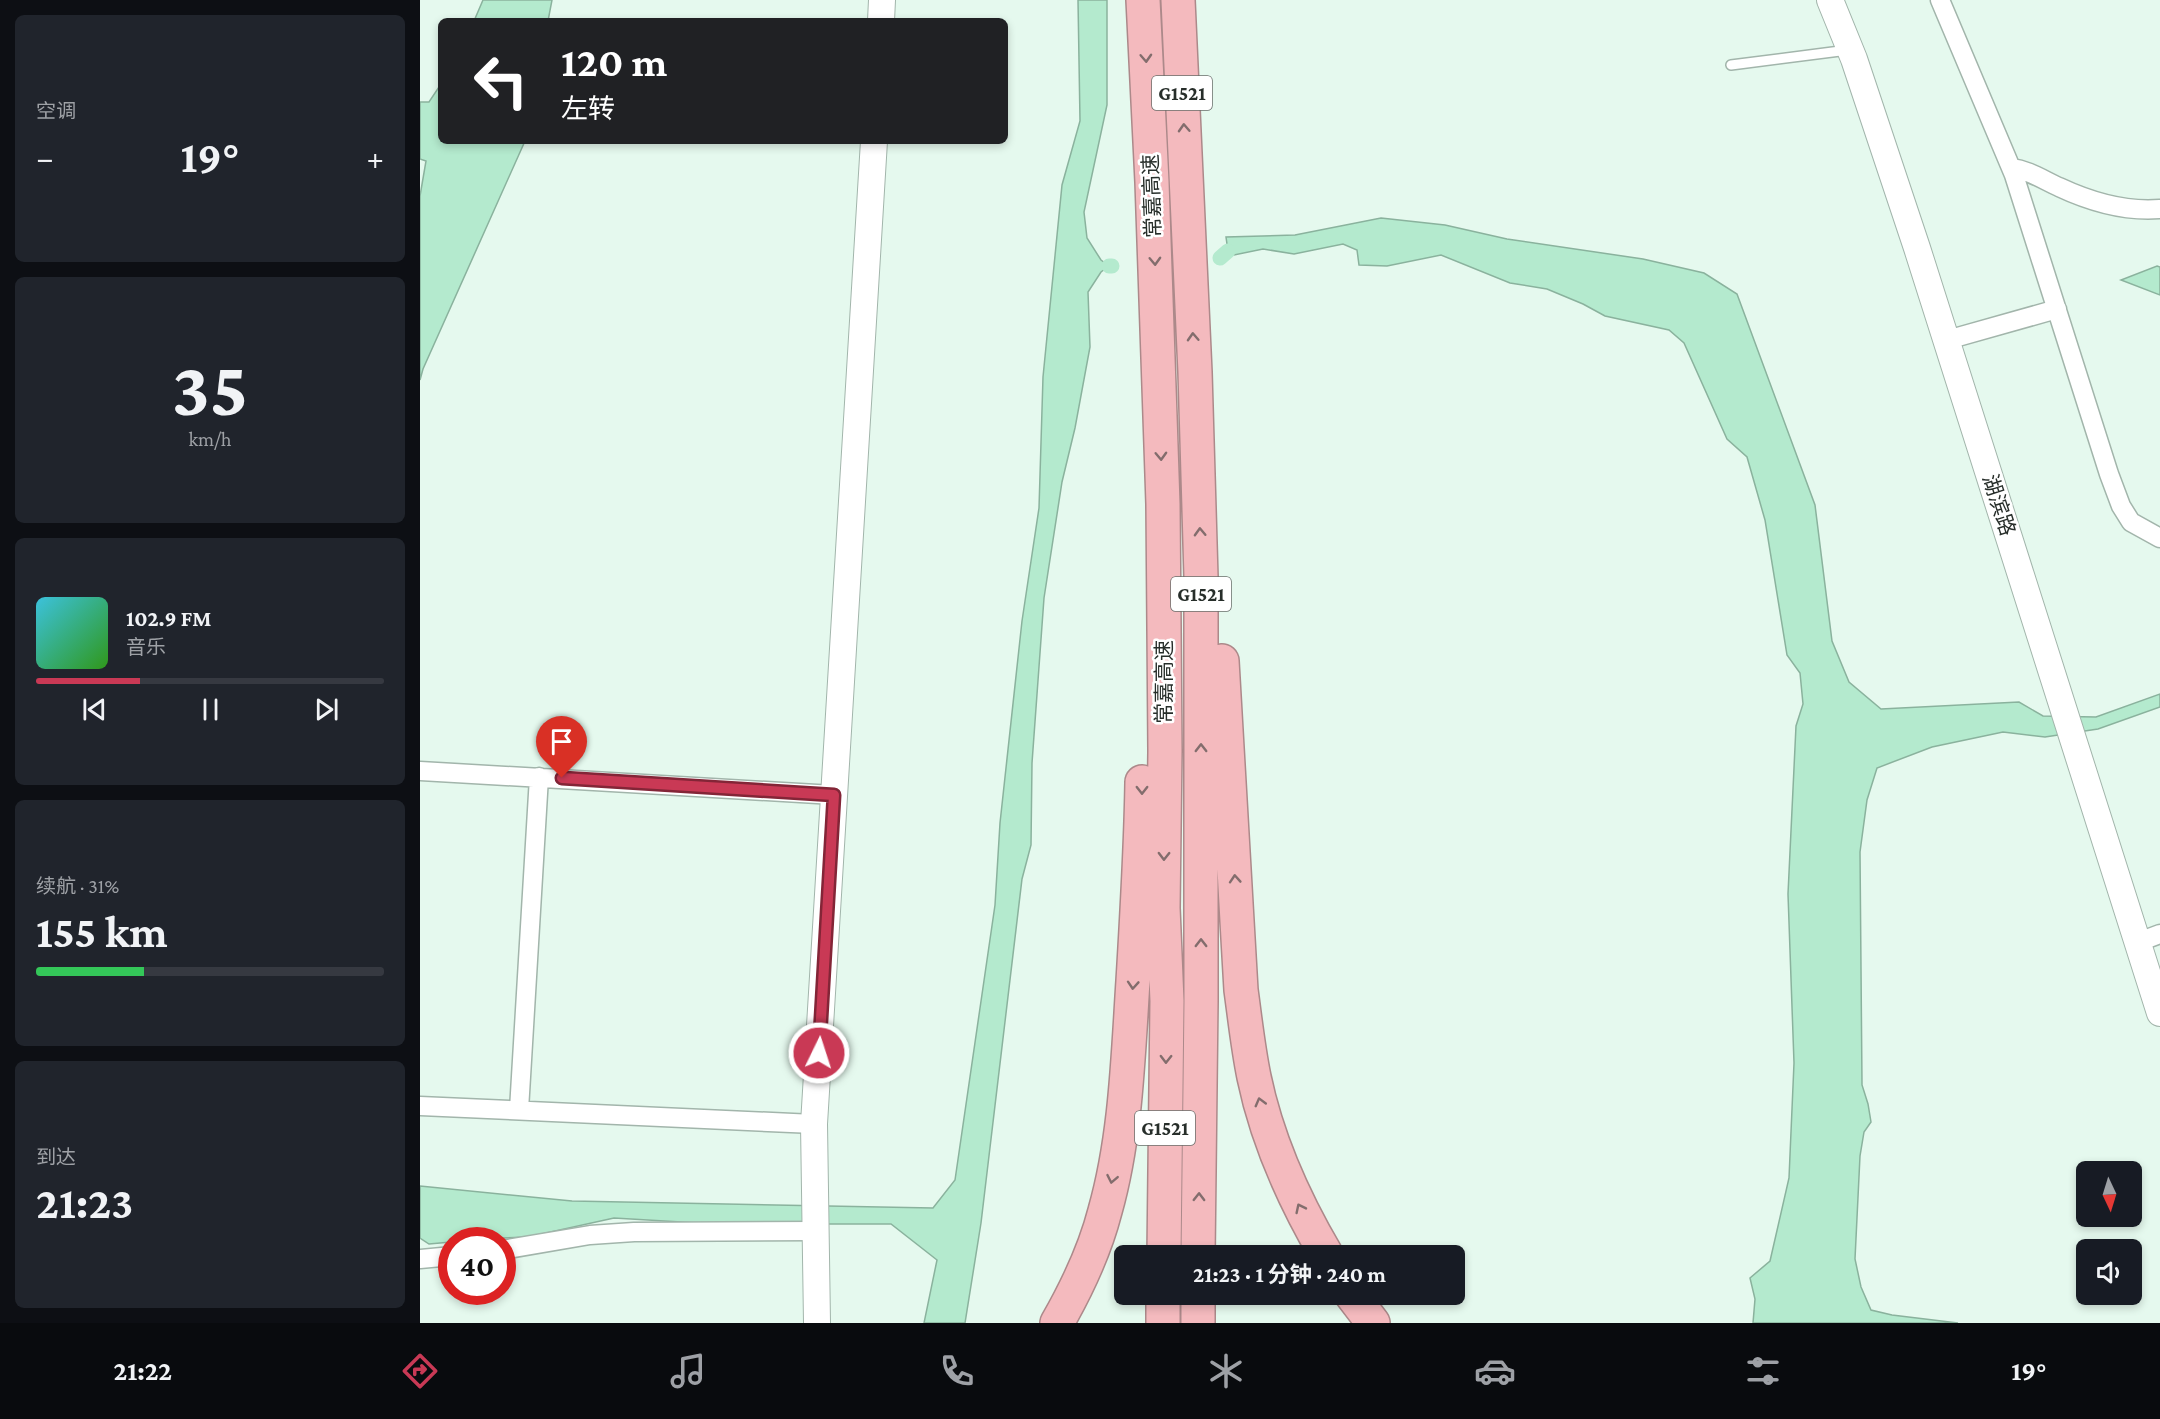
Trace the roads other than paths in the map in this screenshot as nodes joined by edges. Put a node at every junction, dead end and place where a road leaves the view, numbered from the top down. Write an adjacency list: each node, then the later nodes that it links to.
1 (882, 0): 6 (street)
2 (1143, 0): 14 (highway, 常嘉高速 / G1521, one-way to 14)
3 (1178, 0): 16 (highway, 常嘉高速 / G1521, one-way to 3)
4 (1830, 0): 7 (street, 湖滨路)
5 (1940, 0): 10 (street)
6 (881, 18)
7 (1850, 50): 8 (lane); 13 (street, 湖滨路)
8 (1731, 65)
9 (874, 144): 19 (street)
10 (2011, 168): 11 (street); 12 (street)
11 (2160, 209)
12 (2057, 309): 13 (street); 15 (street)
13 (1947, 340): 21 (street, 湖滨路)
14 (1163, 504): 27 (highway, 常嘉高速 / G1521, one-way to 27); 37 (highway, one-way to 37)
15 (2160, 538)
16 (1201, 577): 28 (highway, 常嘉高速 / G1521, one-way to 16); 29 (highway, one-way to 16)
17 (420, 771): 18 (street)
18 (539, 777): 19 (street); 24 (street)
19 (834, 795): 25 (street)
20 (2160, 934): 21 (street)
21 (2136, 943): 22 (street, 湖滨路)
22 (2160, 1013)
23 (420, 1106): 24 (street)
24 (519, 1110): 25 (street)
25 (814, 1124): 26 (street)
26 (816, 1229): 30 (street); 36 (street)
27 (1164, 1245)
28 (1198, 1245)
29 (1321, 1245)
30 (516, 1248)
31 (438, 1257): 32 (street)
32 (420, 1259)
33 (1163, 1305): 38 (highway)
34 (1198, 1305): 39 (highway)
35 (1359, 1305): 40 (highway)
36 (817, 1323)
37 (1058, 1323)
38 (1163, 1323)
39 (1198, 1323)
40 (1373, 1323)

